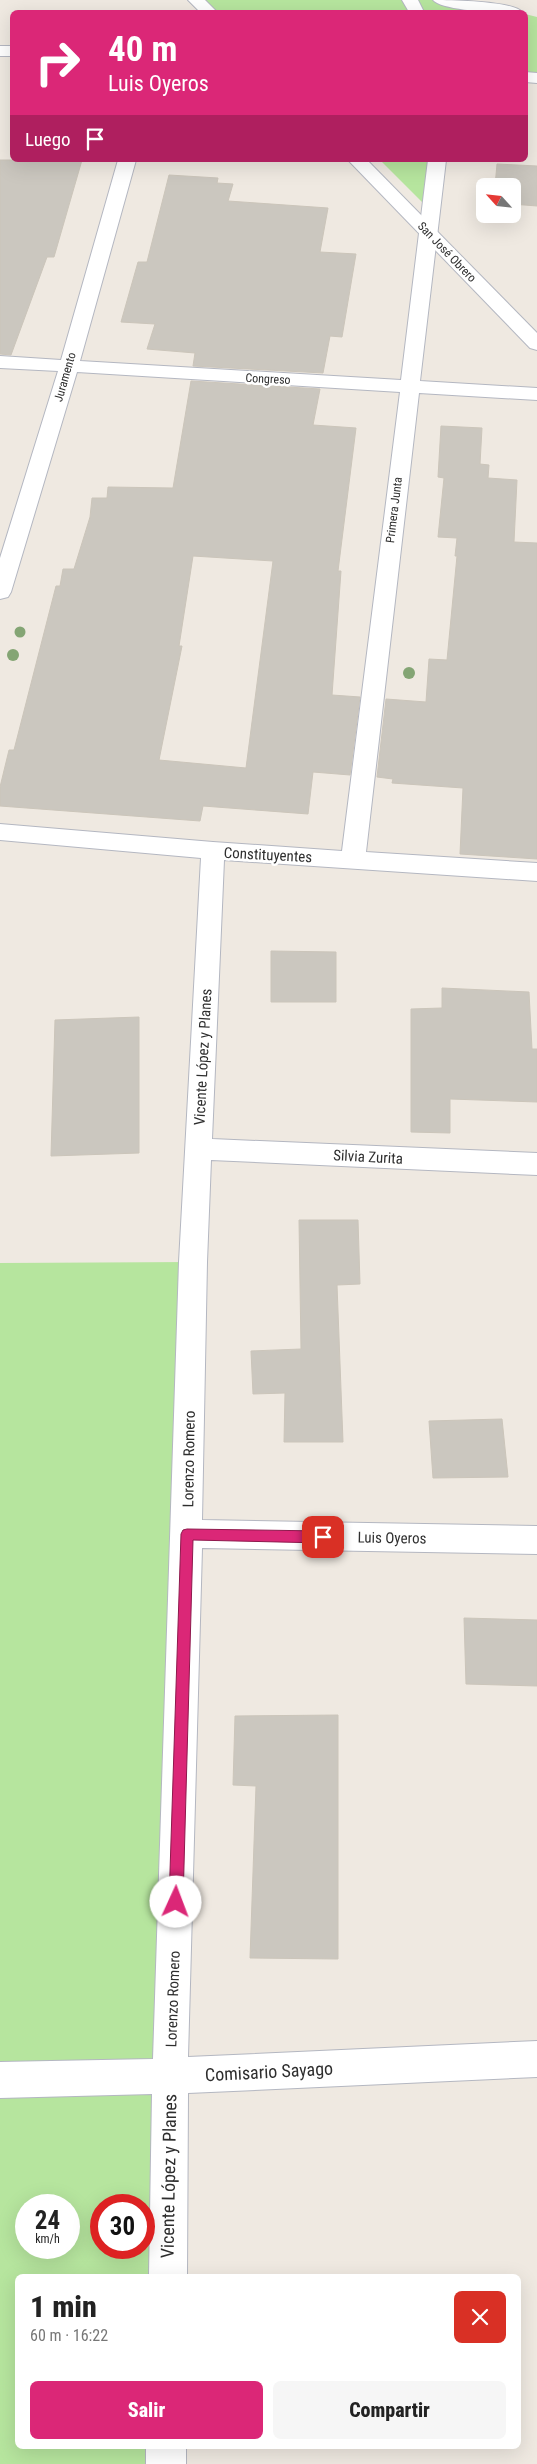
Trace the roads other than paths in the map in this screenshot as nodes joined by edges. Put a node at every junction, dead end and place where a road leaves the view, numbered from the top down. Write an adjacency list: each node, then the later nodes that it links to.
1 (196, 0): 4 (street)
2 (441, 0): 3 (street)
3 (511, 8)
4 (207, 10)
5 (125, 162): 11 (street, Juramento)
6 (359, 162): 8 (street, San José Obrero)
7 (437, 162): 8 (street, Primera Junta)
8 (429, 232): 9 (street, San José Obrero); 12 (street, Primera Junta)
9 (537, 344)
10 (0, 362): 11 (street, Congreso)
11 (68, 367): 12 (street, Congreso); 14 (street, Juramento)
12 (409, 388): 13 (street, Congreso); 17 (street, Primera Junta)
13 (537, 394)
14 (0, 592)
15 (0, 832): 16 (street, Constituyentes)
16 (213, 851): 17 (street, Constituyentes); 19 (street, Vicente López y Planes)
17 (353, 860): 18 (street, Constituyentes)
18 (537, 872)
19 (198, 1150): 20 (street, Silvia Zurita); 21 (street, Vicente López y Planes)
20 (537, 1164)
21 (193, 1262): 22 (street, Lorenzo Romero)
22 (187, 1534): 23 (street, Luis Oyeros); 25 (street, Lorenzo Romero)
23 (537, 1540)
24 (537, 2058): 25 (street, Comisario Sayago)
25 (170, 2076): 26 (street, Comisario Sayago); 27 (street, Vicente López y Planes)
26 (0, 2080)
27 (168, 2274)
28 (166, 2449): 29 (street)
29 (166, 2464)

